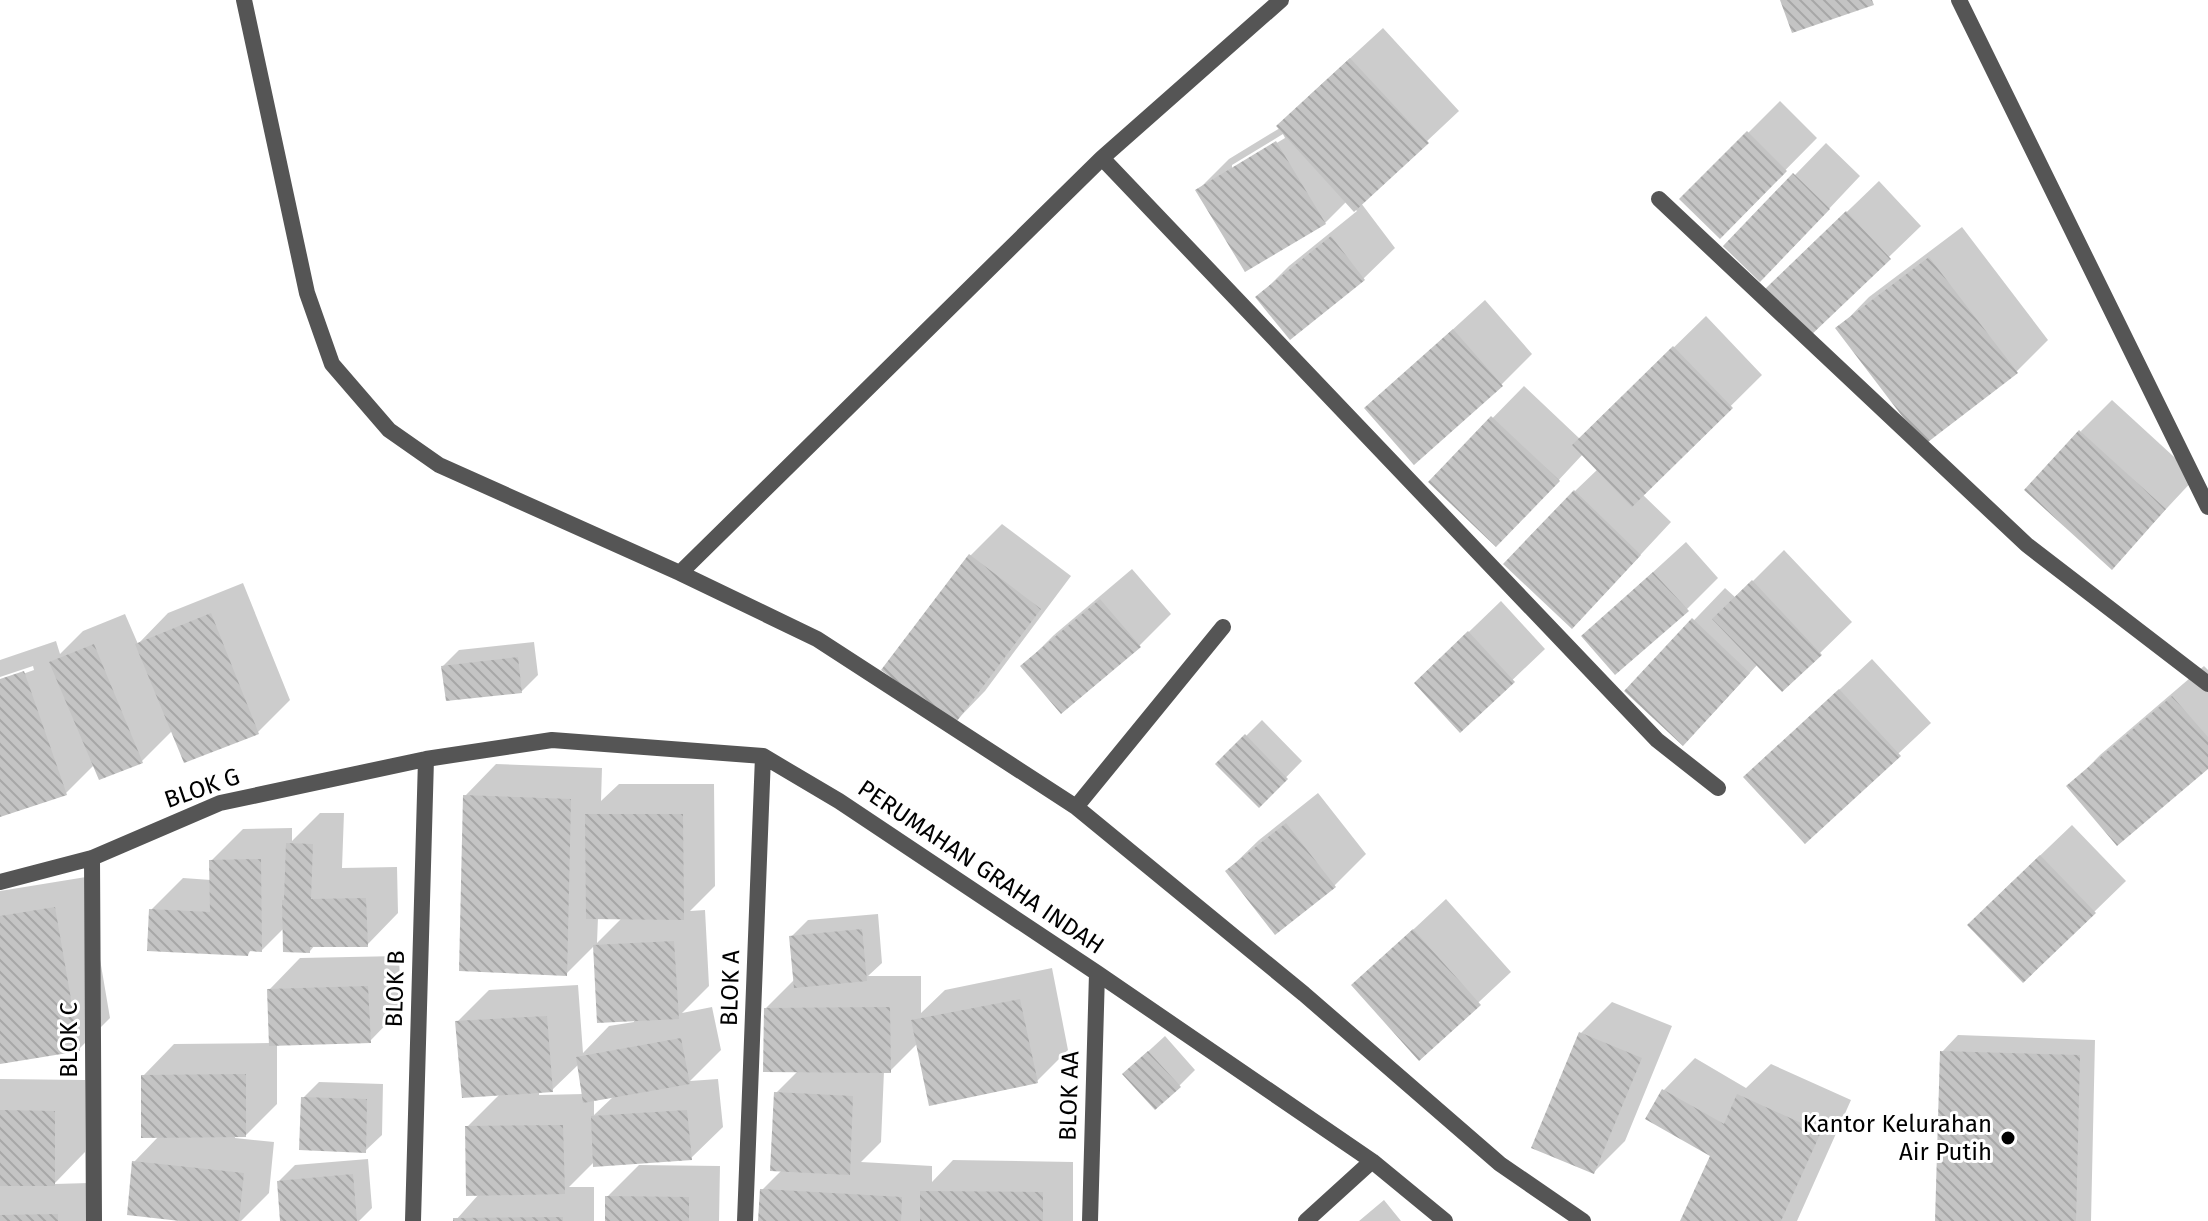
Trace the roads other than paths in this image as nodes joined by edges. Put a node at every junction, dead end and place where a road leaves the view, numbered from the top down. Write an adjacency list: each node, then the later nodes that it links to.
1 (244, 0): 7 (street)
2 (1281, 0): 4 (street)
3 (1959, 0): 6 (street)
4 (1102, 158): 7 (street); 12 (street)
5 (1659, 199): 9 (street)
6 (2208, 507)
7 (680, 573): 13 (street)
8 (1223, 627): 13 (street)
9 (2208, 684)
10 (763, 756): 11 (street, PERUMAHAN GRAHA INDAH); 16 (street, PERUMAHAN GRAHA INDAH); 20 (street, BLOK A)
11 (426, 759): 14 (street, BLOK G); 19 (street, BLOK B)
12 (1718, 788)
13 (1076, 807): 24 (street)
14 (92, 858): 15 (street, BLOK G); 18 (street, BLOK C)
15 (0, 882)
16 (1097, 973): 17 (street, PERUMAHAN GRAHA INDAH); 21 (street, BLOK AA)
17 (1372, 1161): 22 (street); 23 (street, PERUMAHAN GRAHA INDAH)
18 (94, 1221)
19 (413, 1221)
20 (745, 1221)
21 (1090, 1221)
22 (1306, 1221)
23 (1445, 1221)
24 (1583, 1221)

